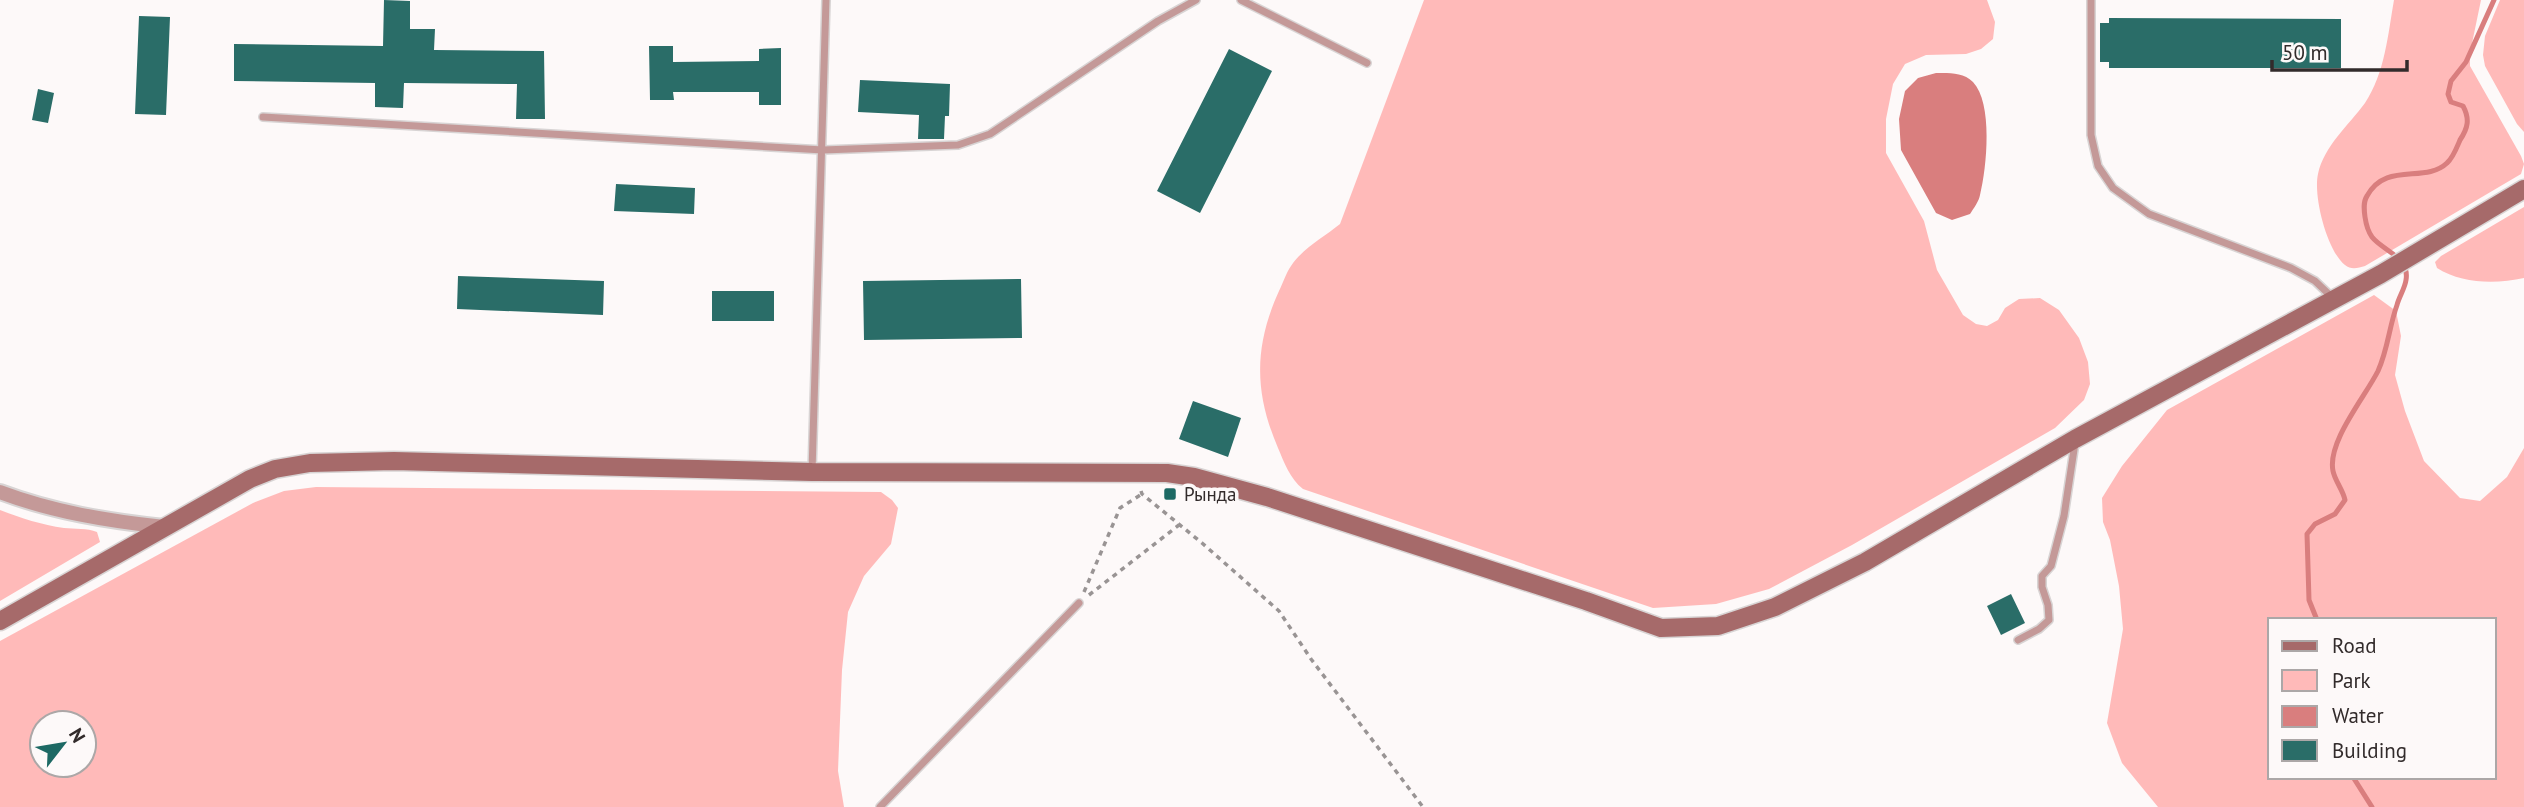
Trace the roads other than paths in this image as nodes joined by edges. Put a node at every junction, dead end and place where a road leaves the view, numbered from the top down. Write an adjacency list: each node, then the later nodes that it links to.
1 (826, 0): 7 (lane)
2 (1196, 0): 7 (lane)
3 (1241, 0): 5 (lane)
4 (2091, 0): 9 (lane)
5 (1367, 63)
6 (262, 117): 7 (lane)
7 (823, 150): 11 (lane)
8 (2524, 189): 9 (main road)
9 (2334, 299): 10 (main road)
10 (2075, 439): 11 (main road); 16 (lane)
11 (812, 472): 13 (main road)
12 (0, 492): 13 (street)
13 (164, 527): 15 (main road)
14 (1079, 603): 17 (lane)
15 (0, 621)
16 (2018, 640)
17 (880, 807)

